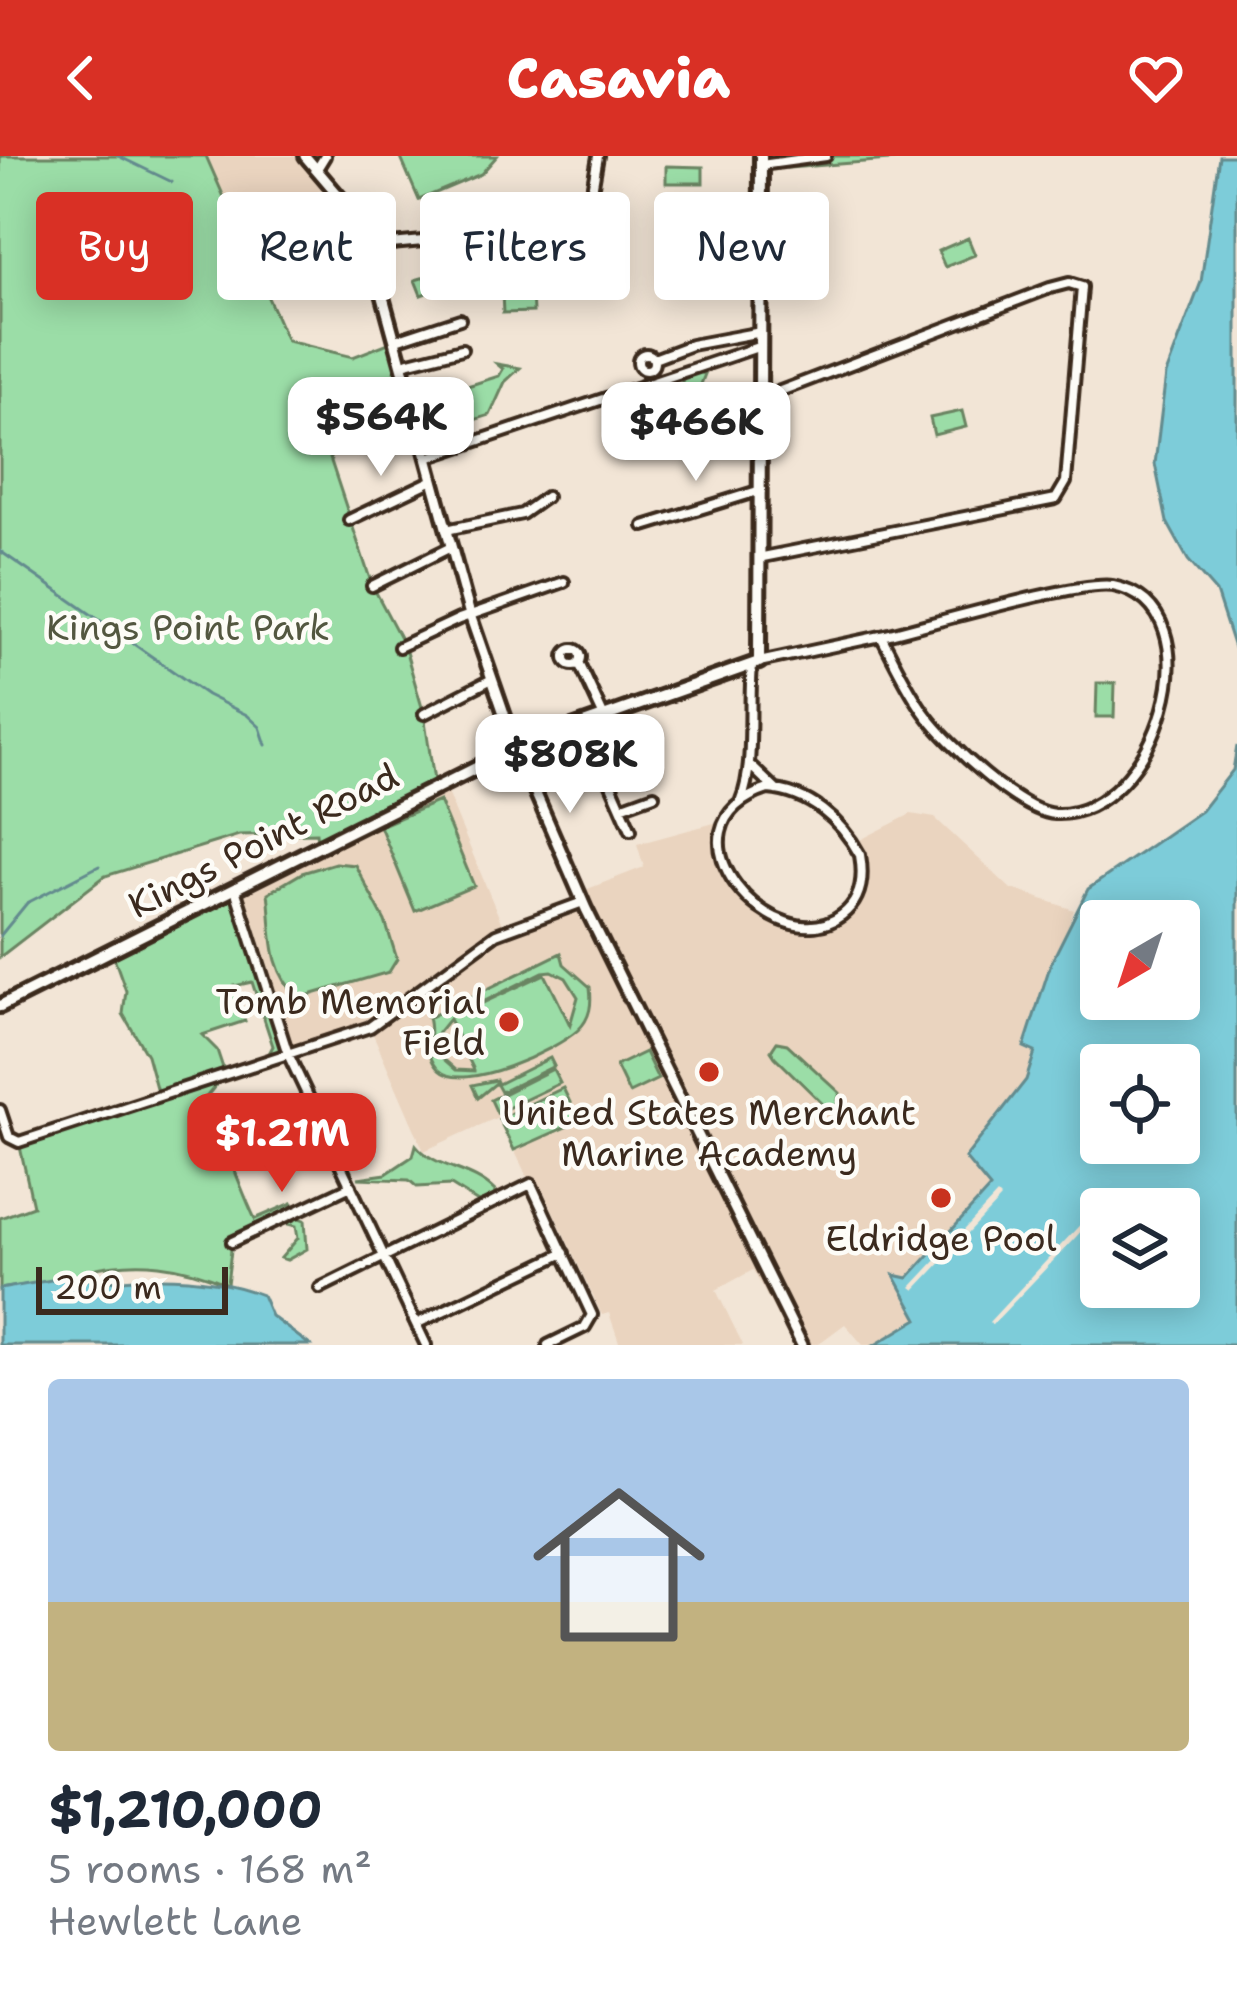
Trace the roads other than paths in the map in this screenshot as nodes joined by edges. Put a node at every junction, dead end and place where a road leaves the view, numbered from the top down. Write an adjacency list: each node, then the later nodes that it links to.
1 (305, 156): 6 (street)
2 (325, 156): 6 (street)
3 (598, 156): 8 (street)
4 (826, 156): 5 (street)
5 (761, 161): 11 (main road)
6 (317, 170): 7 (street)
7 (337, 192)
8 (592, 192)
9 (385, 300): 12 (street)
10 (460, 320): 12 (street)
11 (761, 339): 14 (street); 16 (main road); 17 (street)
12 (396, 340): 15 (street)
13 (462, 349): 15 (street)
14 (654, 359)
15 (402, 364): 17 (street)
16 (762, 398): 19 (main road); 25 (street)
17 (427, 458): 18 (street)
18 (433, 480): 21 (street); 23 (street)
19 (762, 490): 22 (street); 25 (main road)
20 (546, 497): 23 (street)
21 (349, 520)
22 (644, 526)
23 (446, 530): 24 (street)
24 (451, 547): 27 (street); 28 (street)
25 (763, 557): 32 (main road)
26 (564, 582): 28 (street)
27 (372, 586)
28 (470, 615): 30 (street); 33 (street)
29 (881, 636): 29 (street); 32 (street)
30 (399, 647)
31 (579, 663): 35 (street)
32 (756, 664): 35 (main road, Kings Point Road); 38 (street)
33 (490, 680): 34 (street); 37 (street)
34 (424, 714)
35 (604, 717): 36 (main road, Kings Point Road)
36 (584, 723): 37 (main road, Kings Point Road); 42 (street)
37 (516, 748): 44 (main road, Kings Point Road); 45 (street)
38 (751, 766): 39 (street); 41 (street)
39 (776, 790): 41 (street); 41 (street)
40 (654, 795): 42 (street)
41 (741, 800)
42 (621, 807): 43 (street)
43 (631, 830)
44 (235, 889): 46 (main road, Kings Point Road); 47 (street)
45 (583, 902): 47 (street); 57 (street)
46 (0, 1006)
47 (288, 1054): 48 (street); 49 (street)
48 (0, 1110)
49 (351, 1186): 50 (street); 52 (street)
50 (232, 1243)
51 (564, 1253): 52 (street); 54 (street); 56 (street)
52 (383, 1255): 53 (street); 54 (street)
53 (320, 1288)
54 (416, 1324): 55 (street)
55 (426, 1345)
56 (548, 1345)
57 (802, 1345)

